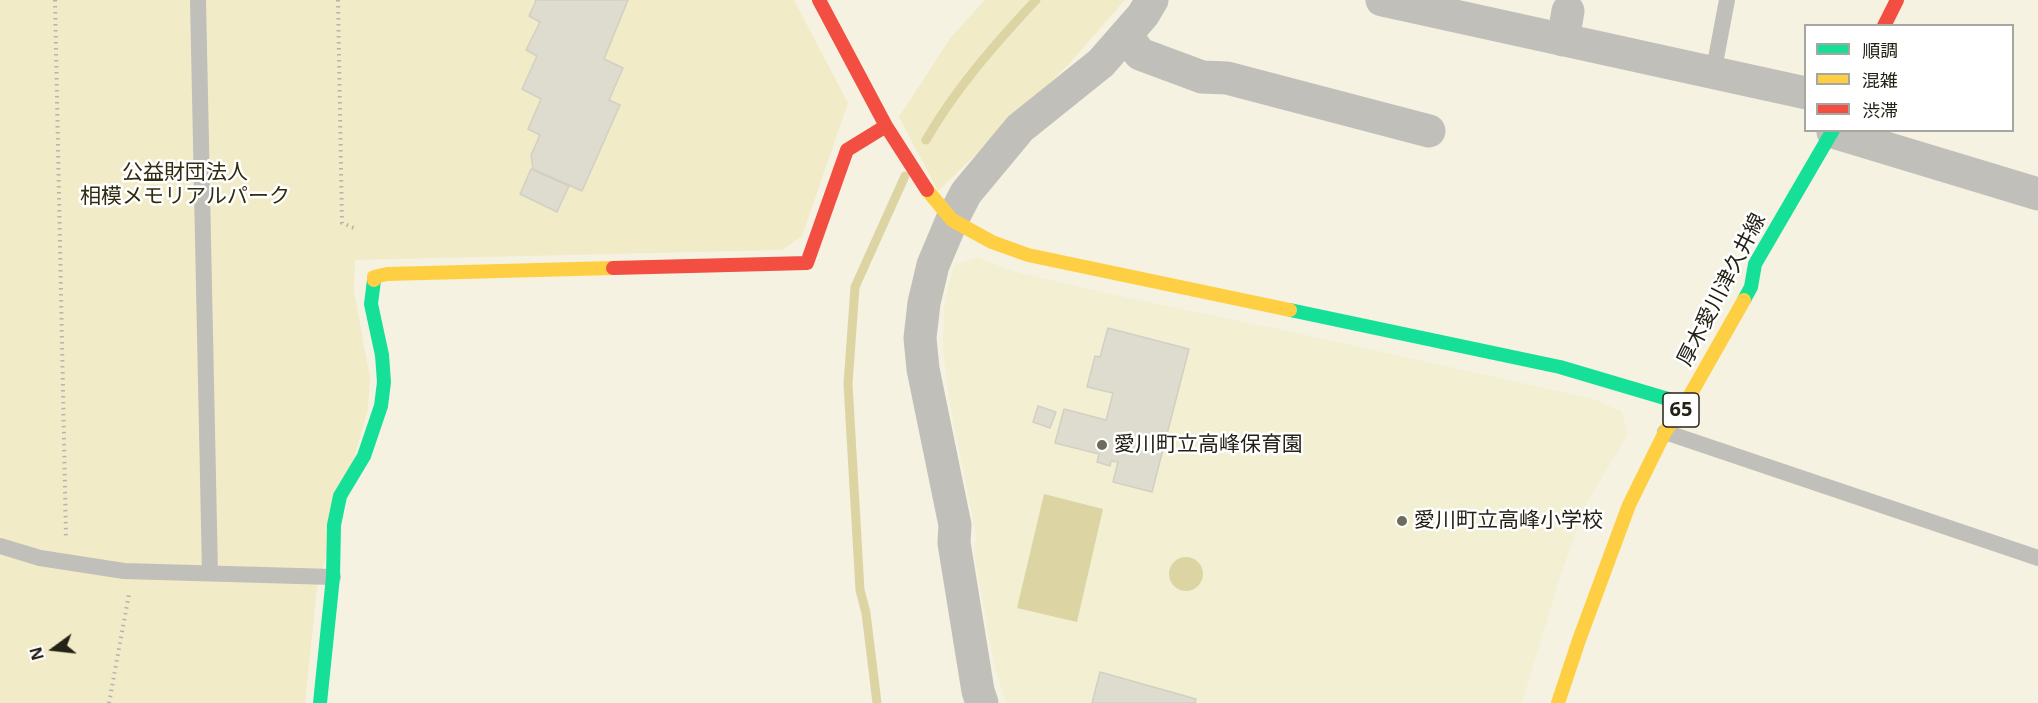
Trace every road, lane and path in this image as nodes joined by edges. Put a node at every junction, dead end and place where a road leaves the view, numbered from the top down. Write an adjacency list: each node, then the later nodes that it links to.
1 (55, 0): 24 (path)
2 (198, 0): 26 (lane)
3 (338, 0): 19 (path)
4 (819, 0): 13 (street)
5 (1152, 0): 10 (street)
6 (1382, 0): 11 (street)
7 (1727, 0): 11 (lane)
8 (1897, 0): 9 (street)
9 (1885, 24)
10 (1126, 34): 14 (street); 18 (street)
11 (1713, 74): 12 (street)
12 (1804, 93)
13 (886, 126): 18 (street); 27 (street)
14 (1429, 131)
15 (1832, 132): 20 (street, 厚木愛川津久井線 / 65)
16 (1836, 132): 17 (street)
17 (2038, 194)
18 (952, 219): 20 (street); 30 (street)
19 (354, 228)
20 (1685, 404): 21 (street, 厚木愛川津久井線 / 65)
21 (1665, 432): 23 (lane); 31 (street, 厚木愛川津久井線 / 65)
22 (0, 546): 24 (lane)
23 (2038, 558)
24 (67, 562): 25 (lane)
25 (133, 571): 26 (lane); 28 (path)
26 (210, 573): 27 (lane)
27 (333, 577): 29 (street)
28 (109, 703)
29 (320, 703)
30 (982, 703)
31 (1558, 703)

